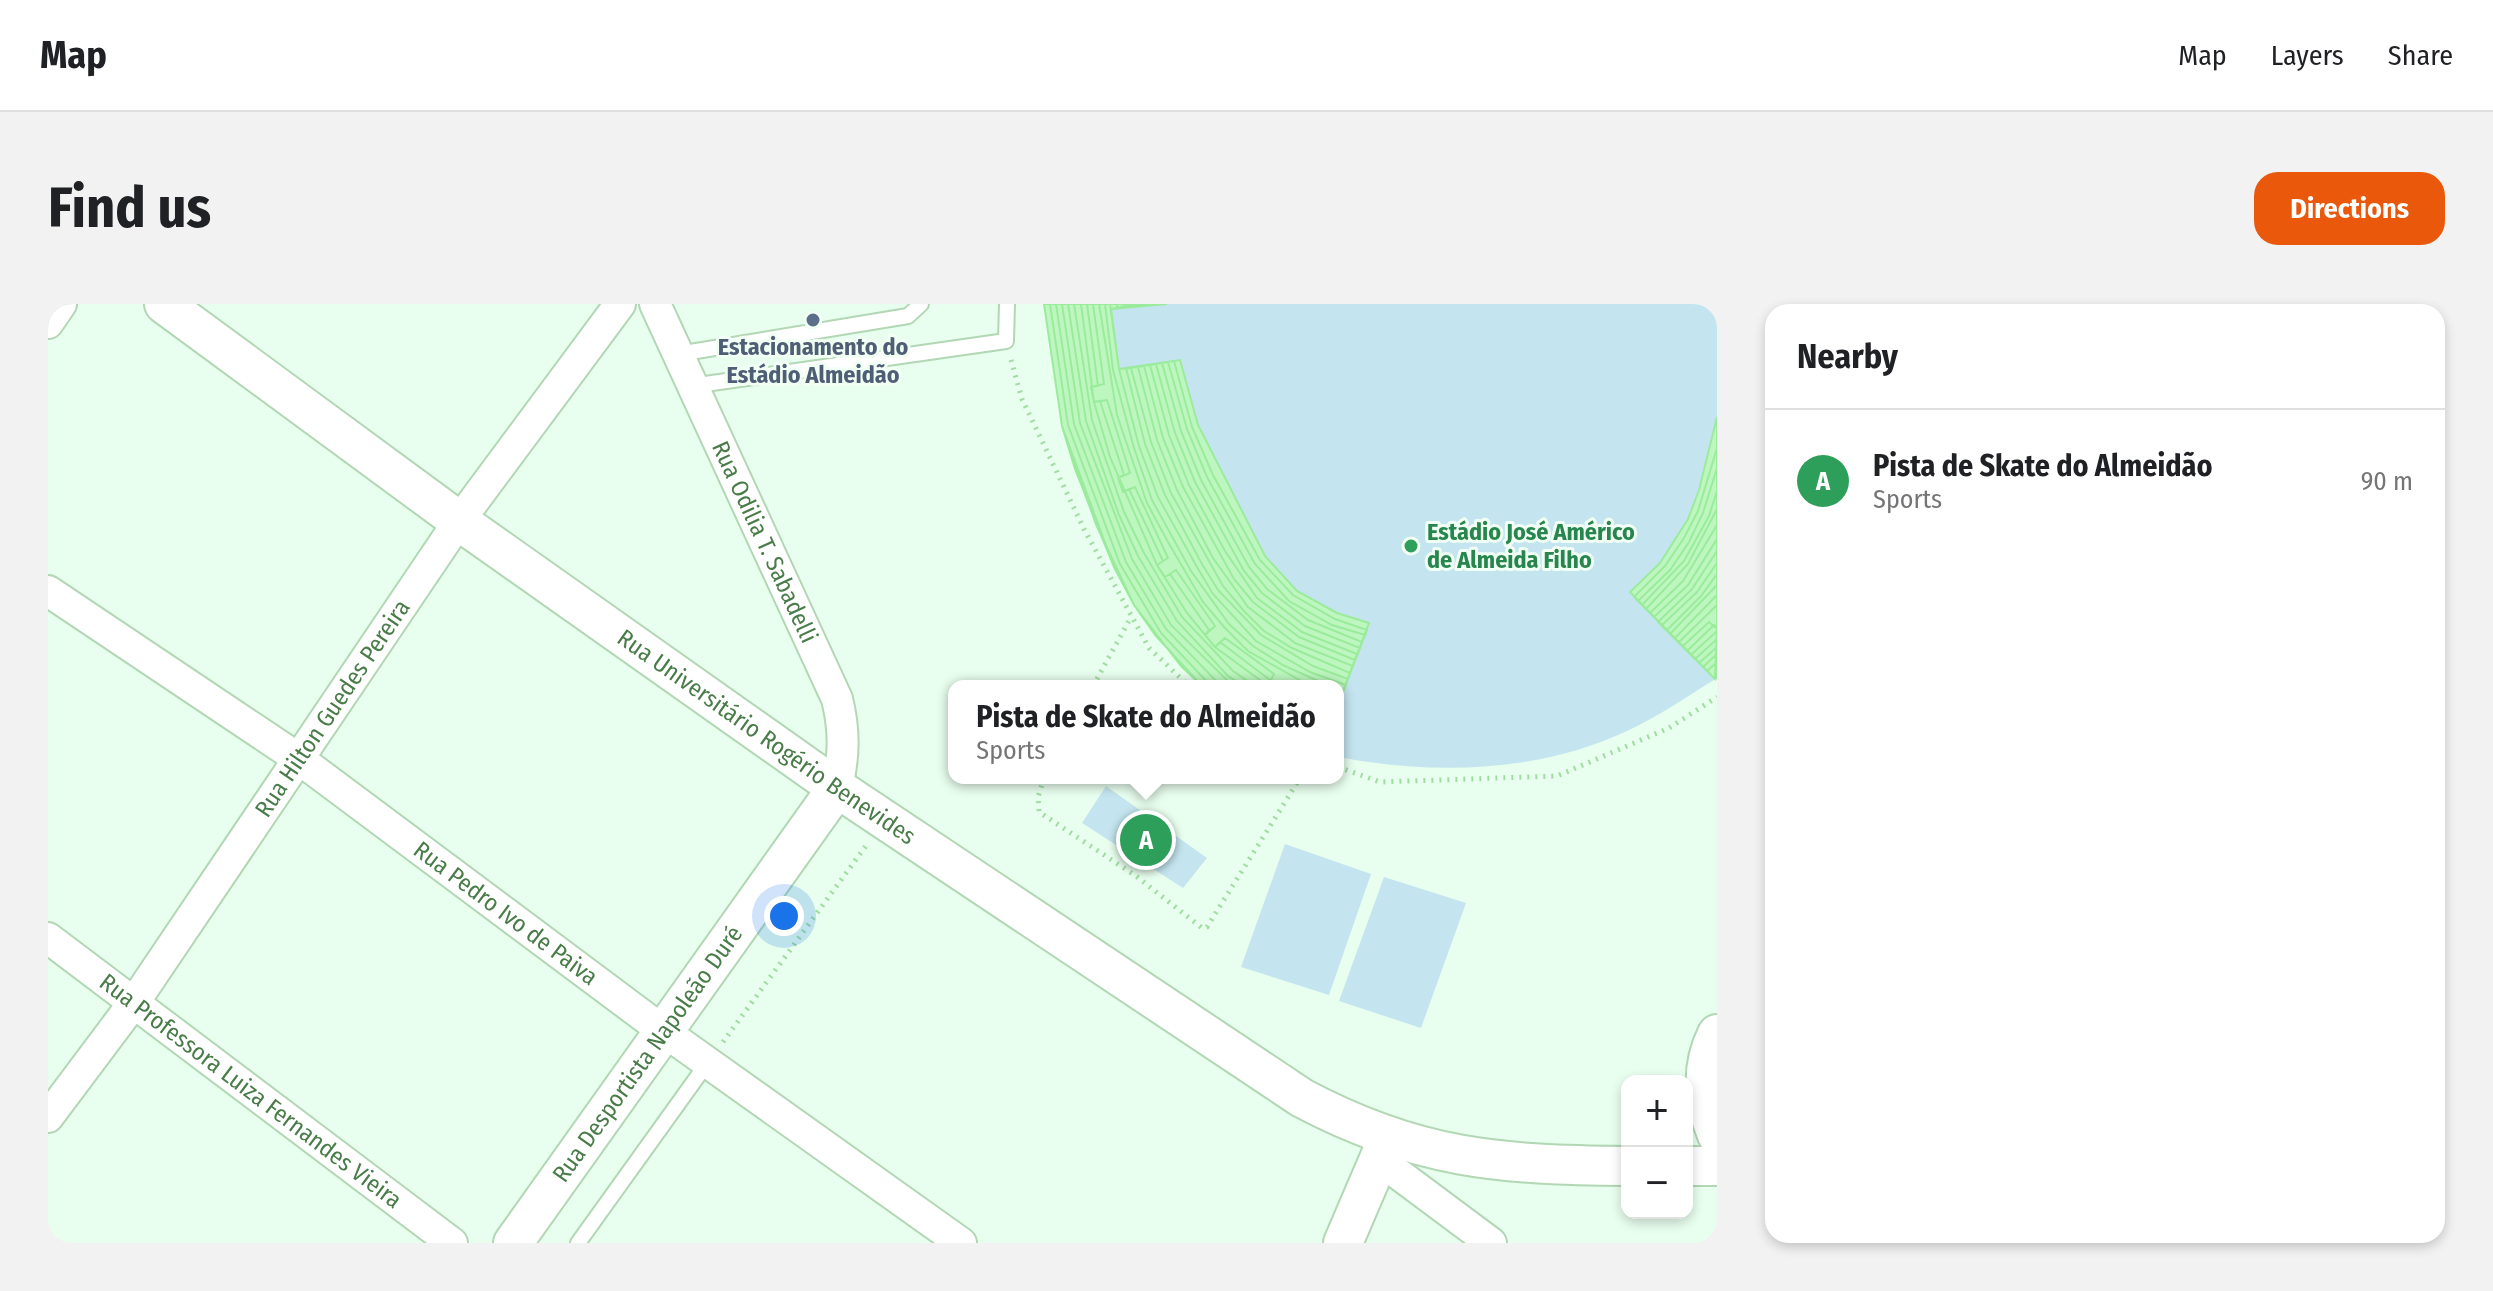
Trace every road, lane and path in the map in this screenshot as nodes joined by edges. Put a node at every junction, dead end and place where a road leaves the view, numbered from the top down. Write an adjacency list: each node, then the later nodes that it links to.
1 (61, 304): 7 (street)
2 (164, 304): 11 (street, Rua Universitário Rogério Benevides)
3 (620, 304): 11 (street, Rua Hilton Guedes Pereira)
4 (655, 304): 9 (street, Rua Odilia T. Sabadelli)
5 (921, 304): 9 (lane)
6 (1007, 304): 8 (lane)
7 (48, 323)
8 (1006, 341): 10 (lane); 13 (path)
9 (678, 354): 10 (street, Rua Odilia T. Sabadelli)
10 (691, 386): 21 (street, Rua Odilia T. Sabadelli)
11 (459, 521): 17 (street, Rua Hilton Guedes Pereira); 21 (street, Rua Universitário Rogério Benevides)
12 (48, 591): 17 (street, Rua Pedro Ivo de Paiva)
13 (1131, 616): 14 (path); 15 (path)
14 (1096, 680)
15 (1183, 680)
16 (1717, 697): 18 (path)
17 (299, 759): 24 (street, Rua Hilton Guedes Pereira); 25 (street, Rua Pedro Ivo de Paiva)
18 (1344, 769)
19 (1042, 784): 20 (path)
20 (1296, 784)
21 (837, 788): 22 (street, Rua Universitário Rogério Benevides); 25 (street, Rua Desportista Napoleão Duré)
22 (885, 820): 27 (path); 32 (street, Rua Universitário Rogério Benevides)
23 (48, 938): 24 (street, Rua Professora Luiza Fernandes Vieira)
24 (135, 1001): 29 (street, Rua Hilton Guedes Pereira); 37 (street, Rua Professora Luiza Fernandes Vieira)
25 (662, 1030): 27 (street, Rua Pedro Ivo de Paiva); 38 (street, Rua Desportista Napoleão Duré)
26 (1717, 1034): 28 (street)
27 (708, 1062): 39 (lane); 40 (street, Rua Pedro Ivo de Paiva)
28 (1695, 1088): 30 (street)
29 (48, 1117)
30 (1717, 1135)
31 (1621, 1143): 33 (street)
32 (1383, 1148): 33 (street, Rua Universitário Rogério Benevides); 41 (street); 42 (street)
33 (1540, 1165): 34 (street)
34 (1621, 1166)
35 (1693, 1166): 36 (street)
36 (1717, 1166)
37 (452, 1243)
38 (513, 1243)
39 (578, 1243)
40 (961, 1243)
41 (1343, 1243)
42 (1491, 1243)

